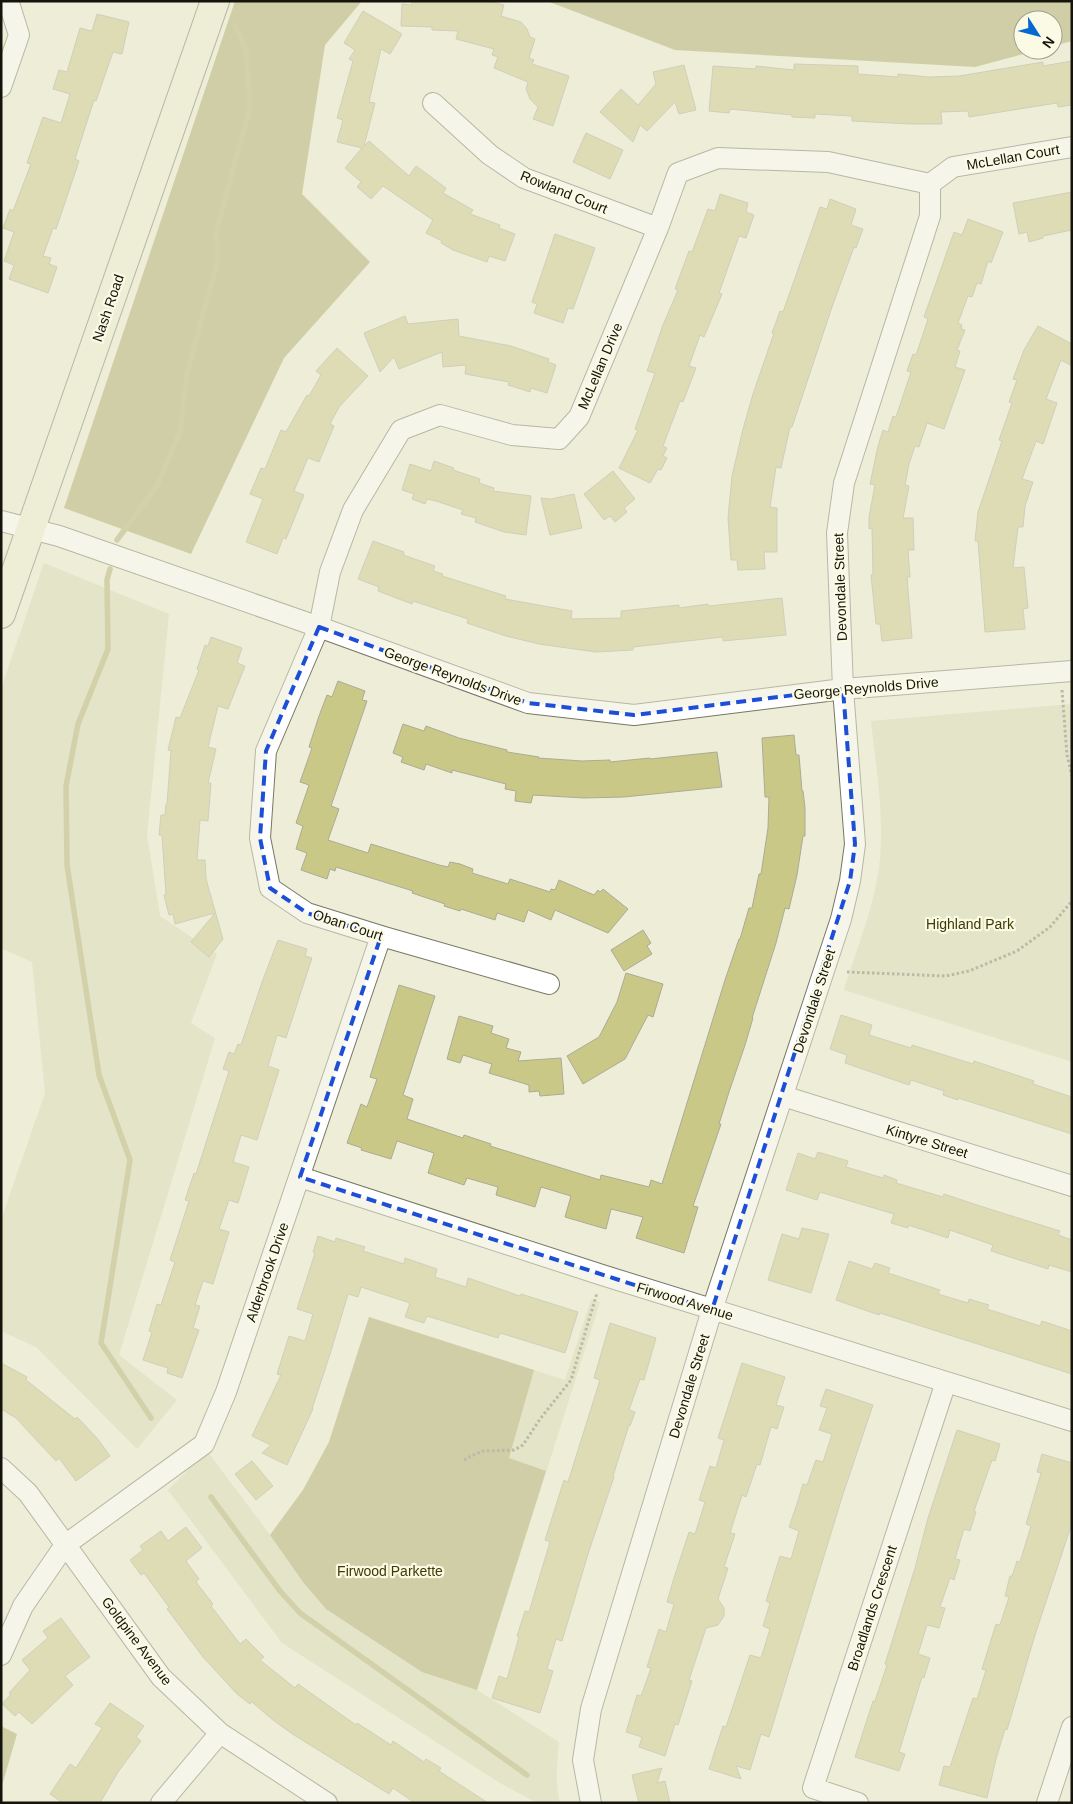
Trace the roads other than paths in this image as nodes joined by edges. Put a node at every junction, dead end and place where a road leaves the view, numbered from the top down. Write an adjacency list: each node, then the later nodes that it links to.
1 (6, 1): 3 (street)
2 (215, 1): 9 (street, Nash Road)
3 (1, 87)
4 (433, 103): 7 (street, Rowland Court)
5 (1072, 147): 6 (street, McLellan Court)
6 (930, 184): 7 (street, McLellan Drive); 13 (street, Devondale Street)
7 (658, 228): 11 (street, McLellan Drive)
8 (1, 520): 9 (street, George Reynolds Drive)
9 (31, 528): 10 (street, Nash Road); 11 (street, George Reynolds Drive)
10 (1, 614)
11 (319, 627): 13 (street, George Reynolds Drive); 14 (street, Oban Court)
12 (1066, 671): 13 (street, George Reynolds Drive)
13 (843, 689): 16 (street, Devondale Street)
14 (381, 936): 15 (street, Oban Court); 17 (street, Alderbrook Drive)
15 (549, 984)
16 (783, 1096): 18 (street, Kintyre Street); 19 (street, Devondale Street)
17 (300, 1178): 19 (street, Firwood Avenue); 23 (street, Alderbrook Drive)
18 (1072, 1186)
19 (712, 1310): 20 (street, Firwood Avenue); 29 (street, Devondale Street)
20 (946, 1382): 21 (street, Firwood Avenue); 30 (street, Broadlands Crescent)
21 (1072, 1421)
22 (1, 1468): 23 (street, Goldpine Avenue)
23 (65, 1545): 24 (street, Alderbrook Drive); 26 (street, Goldpine Avenue)
24 (1, 1655)
25 (1072, 1727): 31 (street)
26 (220, 1733): 27 (street); 28 (street, Goldpine Avenue)
27 (161, 1803)
28 (327, 1803)
29 (591, 1803)
30 (858, 1803)
31 (1047, 1803)

